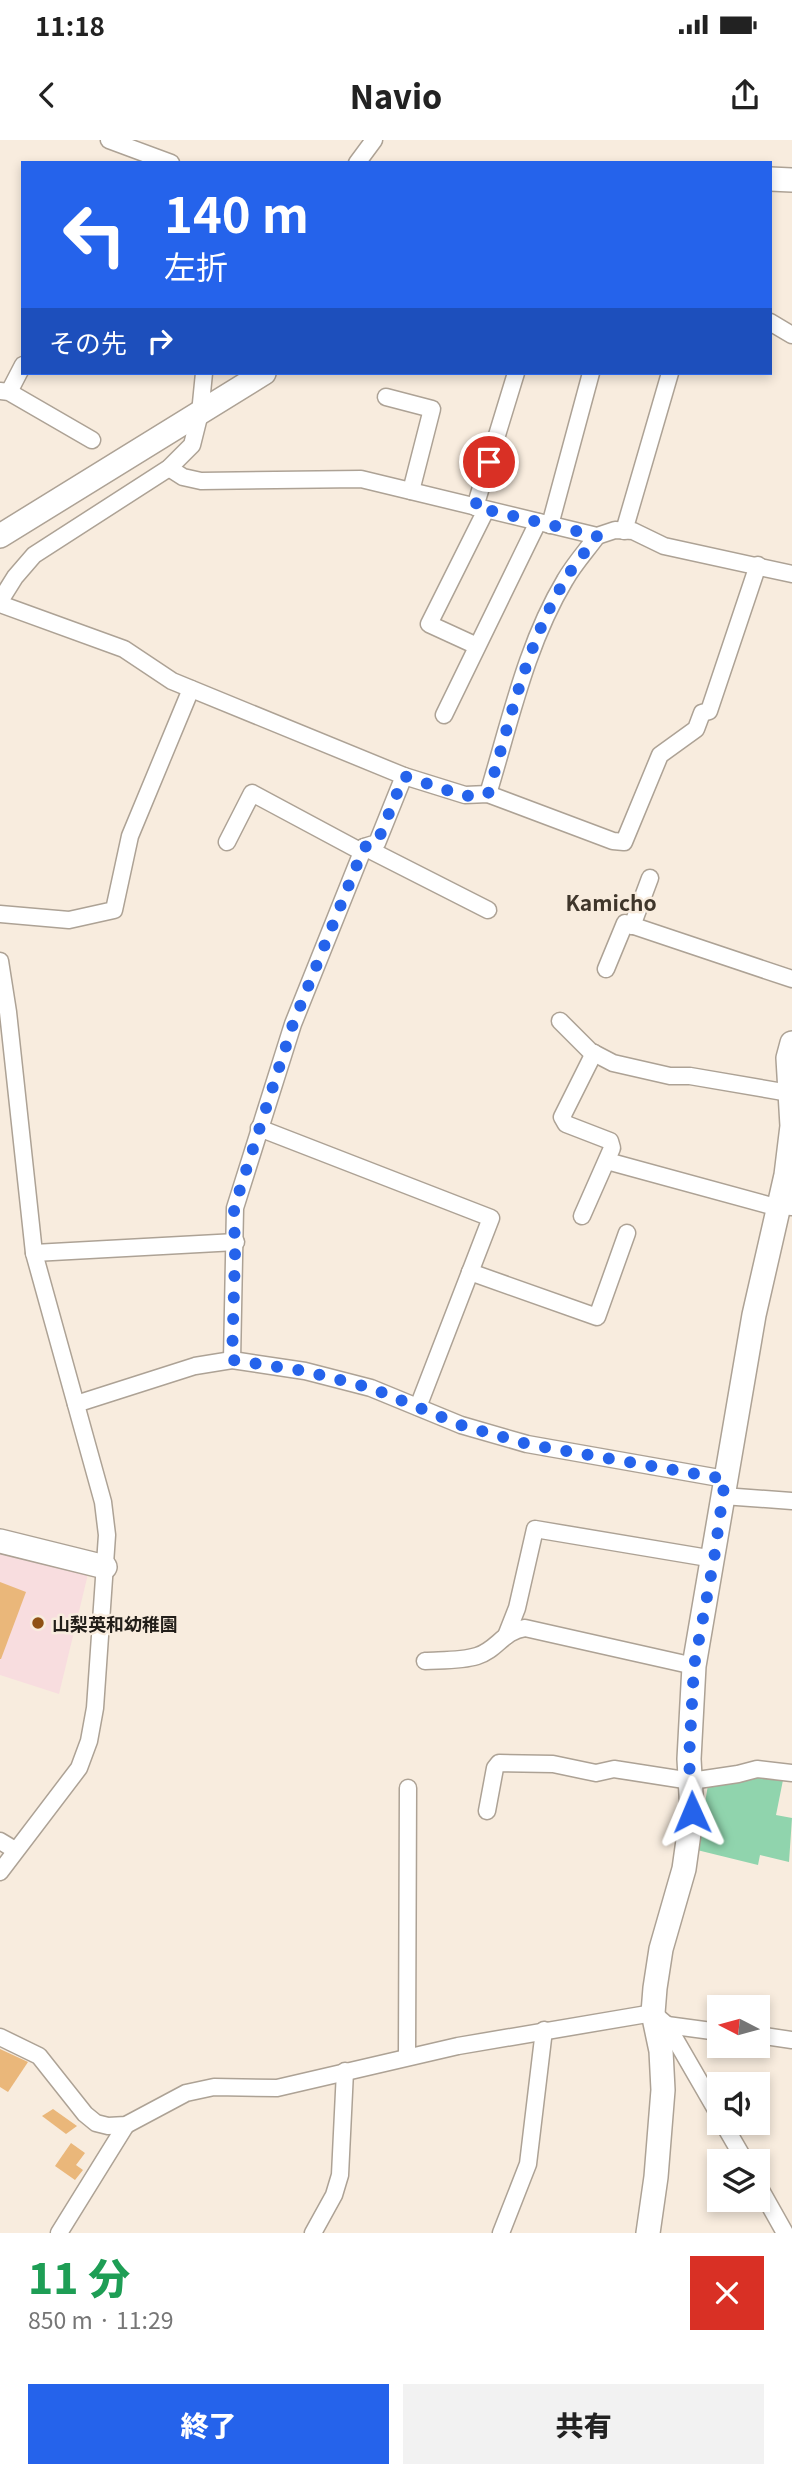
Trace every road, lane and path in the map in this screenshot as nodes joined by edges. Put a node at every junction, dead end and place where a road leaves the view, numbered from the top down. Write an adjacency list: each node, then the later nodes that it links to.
1 (109, 140): 3 (street)
2 (374, 140): 4 (street)
3 (166, 161)
4 (358, 161)
5 (772, 179): 6 (street)
6 (792, 180)
7 (772, 323): 8 (street)
8 (792, 335)
9 (21, 368): 15 (street)
10 (204, 375): 17 (street)
11 (261, 375): 17 (street)
12 (515, 375): 21 (street)
13 (590, 375): 22 (street)
14 (669, 375): 23 (street)
15 (4, 391): 18 (street)
16 (386, 397): 20 (street)
17 (200, 413): 19 (street); 24 (street)
18 (92, 440)
19 (169, 468): 20 (street); 28 (street)
20 (411, 491): 21 (street)
21 (481, 508): 22 (street); 29 (street)
22 (544, 523): 25 (street); 29 (street)
23 (624, 531): 25 (street); 26 (street)
24 (0, 536)
25 (597, 536): 33 (street)
26 (758, 565): 27 (street); 33 (street)
27 (792, 574)
28 (0, 603): 30 (street)
29 (477, 646): 31 (street)
30 (191, 689): 32 (street); 38 (street)
31 (443, 715)
32 (404, 776): 33 (street); 35 (street)
33 (488, 794)
34 (227, 842): 35 (street)
35 (363, 849): 37 (street); 47 (street)
36 (650, 878): 39 (street)
37 (488, 910)
38 (0, 914)
39 (632, 926): 41 (street); 42 (street)
40 (0, 961): 54 (street)
41 (606, 969)
42 (792, 979)
43 (560, 1021): 45 (street)
44 (792, 1043): 46 (street)
45 (594, 1053): 46 (street); 49 (street)
46 (790, 1099): 48 (street)
47 (259, 1128): 53 (street); 55 (street)
48 (790, 1156): 50 (street)
49 (607, 1161): 50 (street); 51 (street)
50 (786, 1207): 59 (street)
51 (582, 1216)
52 (627, 1233): 55 (street)
53 (236, 1242): 54 (street); 56 (street)
54 (34, 1253): 57 (street)
55 (470, 1272): 58 (street)
56 (232, 1360): 57 (street); 58 (street)
57 (76, 1404): 63 (street)
58 (418, 1407): 59 (street)
59 (724, 1487): 60 (street); 62 (street)
60 (792, 1501)
61 (0, 1541): 63 (street)
62 (714, 1559): 64 (street); 66 (street)
63 (105, 1567): 72 (street)
64 (506, 1636): 65 (street); 66 (street)
65 (425, 1661)
66 (694, 1666): 68 (street)
67 (792, 1773): 68 (street)
68 (691, 1781): 70 (street); 74 (street)
69 (408, 1788): 80 (street)
70 (486, 1811)
71 (0, 1840): 72 (street)
72 (15, 1850): 73 (street)
73 (0, 1872)
74 (660, 2019): 75 (street); 76 (street); 82 (street); 88 (street)
75 (707, 2029)
76 (544, 2030): 80 (street); 87 (street)
77 (0, 2036): 83 (street)
78 (770, 2037): 79 (street)
79 (792, 2040)
80 (407, 2056): 81 (street)
81 (345, 2071): 83 (street); 86 (street)
82 (707, 2095)
83 (126, 2125): 85 (street)
84 (770, 2206): 89 (street)
85 (59, 2233)
86 (313, 2233)
87 (501, 2233)
88 (649, 2233)
89 (785, 2233)

